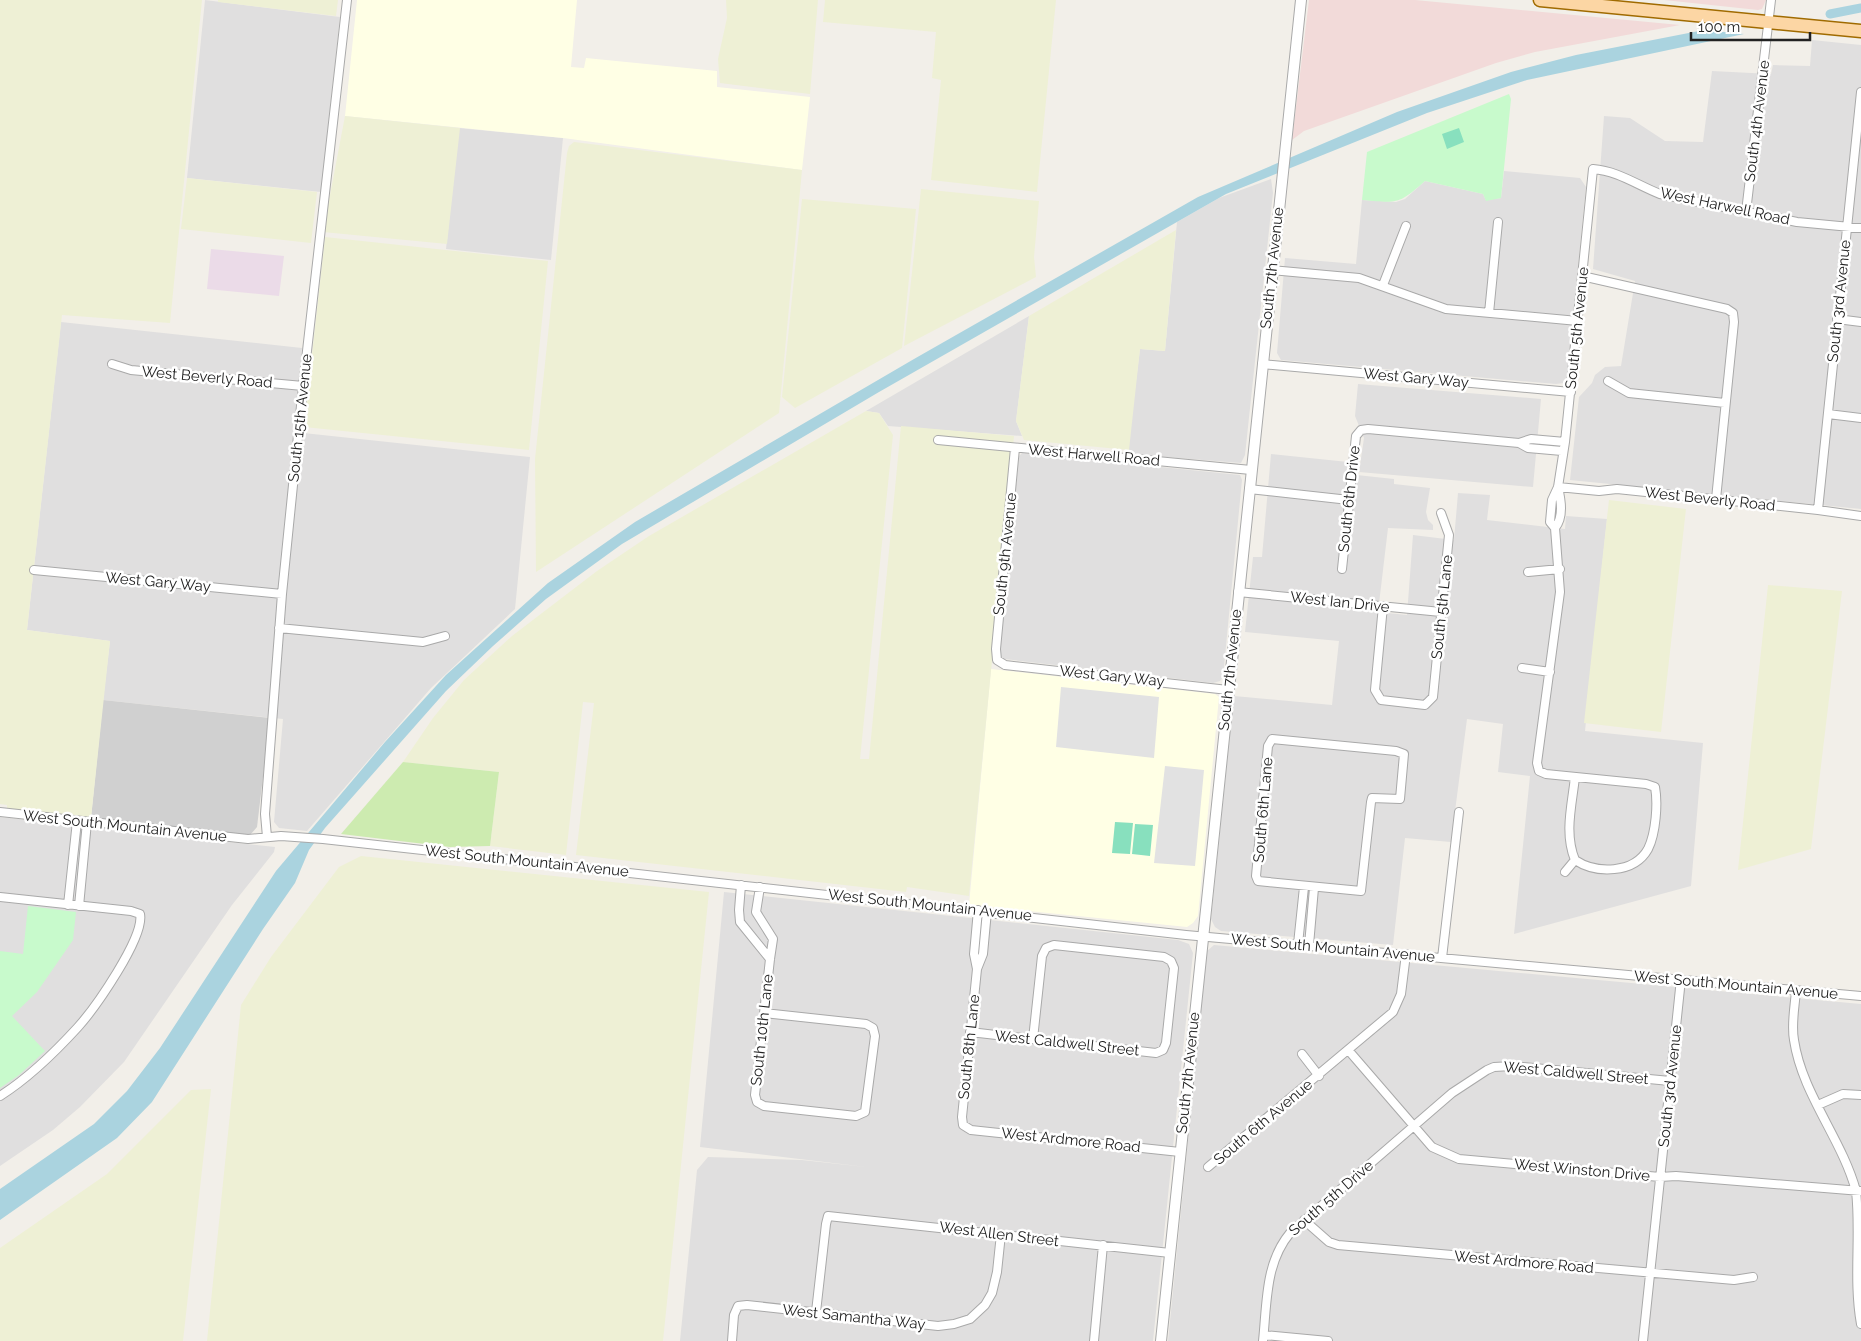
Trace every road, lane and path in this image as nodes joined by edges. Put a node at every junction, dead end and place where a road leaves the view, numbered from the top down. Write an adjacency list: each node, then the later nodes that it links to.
1 (347, 0): 24 (street, South 15th Avenue)
2 (1301, 0): 14 (street, South 7th Avenue)
3 (1540, 0): 5 (main road)
4 (1771, 0): 5 (street, South 4th Avenue)
5 (1769, 22): 6 (main road); 9 (street, South 4th Avenue)
6 (1861, 31)
7 (1861, 92): 12 (street, South 3rd Avenue)
8 (1593, 169): 9 (street, West Harwell Road); 15 (street, South 5th Avenue)
9 (1746, 212): 12 (street, West Harwell Road)
10 (1498, 222): 17 (street)
11 (1406, 226): 16 (street)
12 (1846, 227): 13 (street, West Harwell Road); 18 (street, South 3rd Avenue)
13 (1861, 228)
14 (1272, 270): 16 (street); 22 (street, South 7th Avenue)
15 (1582, 276): 19 (street, South 5th Avenue); 26 (street)
16 (1383, 285): 17 (street)
17 (1489, 313): 19 (street)
18 (1837, 319): 20 (street); 27 (street, South 3rd Avenue)
19 (1578, 321): 25 (street, South 5th Avenue)
20 (1861, 322)
21 (112, 364): 24 (street, West Beverly Road)
22 (1262, 364): 25 (street, West Gary Way); 36 (street, South 7th Avenue)
23 (1608, 382): 26 (street)
24 (303, 386): 52 (street, South 15th Avenue)
25 (1571, 392): 31 (street, South 5th Avenue)
26 (1725, 403): 39 (street)
27 (1828, 414): 28 (street); 41 (street, South 3rd Avenue)
28 (1861, 418)
29 (938, 440): 33 (street, West Harwell Road)
30 (1541, 440): 31 (street); 32 (street); 34 (street)
31 (1565, 442): 35 (street, South 5th Avenue)
32 (1518, 443): 34 (street); 40 (street, South 6th Drive)
33 (1016, 448): 36 (street, West Harwell Road); 57 (street, South 9th Avenue)
34 (1540, 449): 35 (street)
35 (1562, 451): 37 (street, South 5th Avenue)
36 (1251, 470): 38 (street, South 7th Avenue)
37 (1558, 487): 39 (street, West Beverly Road); 42 (street, South 5th Avenue); 44 (street, South 5th Avenue)
38 (1249, 489): 40 (street); 51 (street, South 7th Avenue)
39 (1716, 499): 41 (street, West Beverly Road)
40 (1349, 500): 47 (street, South 6th Drive)
41 (1818, 510): 45 (street, West Beverly Road)
42 (1551, 512): 44 (street); 46 (street, South 5th Avenue)
43 (1441, 513): 54 (street, South 5th Lane)
44 (1560, 513): 46 (street, South 5th Avenue)
45 (1861, 516)
46 (1555, 528): 48 (street, South 5th Avenue)
47 (1342, 569)
48 (1560, 569): 50 (street); 59 (street, South 5th Avenue)
49 (34, 570): 52 (street, West Gary Way)
50 (1528, 572)
51 (1238, 592): 53 (street, West Ian Drive); 60 (street, South 7th Avenue)
52 (282, 594): 55 (street, South 15th Avenue)
53 (1383, 606): 54 (street, West Ian Drive); 54 (street, South 5th Lane)
54 (1442, 612)
55 (279, 628): 56 (street); 66 (street, South 15th Avenue)
56 (446, 636)
57 (997, 660): 60 (street, West Gary Way)
58 (1522, 668): 59 (street)
59 (1550, 672): 61 (street, South 5th Avenue)
60 (1228, 690): 84 (street, South 7th Avenue)
61 (1575, 777): 69 (street); 69 (street)
62 (0, 812): 64 (street, West South Mountain Avenue)
63 (1459, 812): 90 (street)
64 (77, 821): 65 (street, West South Mountain Avenue); 67 (street)
65 (87, 822): 66 (street, West South Mountain Avenue); 68 (street)
66 (267, 837): 71 (street, West South Mountain Avenue)
67 (73, 857): 68 (street); 76 (street)
68 (84, 858): 77 (street)
69 (1575, 860): 70 (street)
70 (1565, 872)
71 (742, 885): 72 (street, West South Mountain Avenue); 83 (street)
72 (760, 887): 78 (street, West South Mountain Avenue); 82 (street)
73 (1304, 887): 74 (street); 74 (street, South 6th Lane); 79 (street)
74 (1314, 888): 80 (street)
75 (0, 897): 76 (street)
76 (68, 905): 77 (street)
77 (79, 906): 104 (street)
78 (978, 910): 81 (street, West South Mountain Avenue); 86 (street, South 8th Lane)
79 (1301, 910): 80 (street); 85 (street)
80 (1312, 910): 87 (street)
81 (987, 912): 84 (street, West South Mountain Avenue); 88 (street, South 8th Lane)
82 (758, 916): 83 (street); 91 (street, South 10th Lane)
83 (742, 924): 91 (street, South 10th Lane)
84 (1202, 936): 85 (street, West South Mountain Avenue); 108 (street, South 7th Avenue)
85 (1298, 944): 87 (street, West South Mountain Avenue)
86 (975, 945): 88 (street); 92 (street, South 8th Lane)
87 (1309, 945): 89 (street, West South Mountain Avenue)
88 (984, 946): 92 (street, South 8th Lane)
89 (1406, 954): 90 (street, West South Mountain Avenue); 99 (street, South 6th Avenue)
90 (1442, 958): 93 (street, West South Mountain Avenue)
91 (770, 959): 96 (street, South 10th Lane)
92 (977, 969): 97 (street, South 8th Lane)
93 (1681, 979): 94 (street, West South Mountain Avenue); 102 (street, South 3rd Avenue)
94 (1796, 990): 95 (street, West South Mountain Avenue); 105 (street)
95 (1861, 996)
96 (764, 1013): 96 (street, South 10th Lane)
97 (970, 1032): 98 (street, West Caldwell Street); 106 (street, South 8th Lane)
98 (1033, 1039): 98 (street, West Caldwell Street)
99 (1349, 1051): 101 (street, South 6th Avenue); 107 (street, West Winston Drive)
100 (1302, 1054): 101 (street, South 6th Avenue)
101 (1319, 1076): 109 (street, South 6th Avenue)
102 (1670, 1081): 107 (street, West Caldwell Street); 110 (street, South 3rd Avenue)
103 (1861, 1095): 105 (street)
104 (0, 1096)
105 (1818, 1104): 111 (street)
106 (963, 1124): 108 (street, West Ardmore Road)
107 (1413, 1128): 110 (street, West Winston Drive); 112 (street, South 5th Drive)
108 (1180, 1152): 115 (street, South 7th Avenue)
109 (1208, 1167)
110 (1660, 1177): 111 (street, West Winston Drive); 116 (street, South 3rd Avenue)
111 (1859, 1191): 118 (street)
112 (1304, 1220): 116 (street, West Ardmore Road); 121 (street, South 5th Drive)
113 (1001, 1234): 114 (street, West Allen Street); 119 (street, West Samantha Way); 119 (street, West Allen Street)
114 (1103, 1245): 115 (street, West Allen Street); 123 (street)
115 (1170, 1253): 124 (street, South 7th Avenue)
116 (1650, 1273): 117 (street, West Ardmore Road); 126 (street, South 3rd Avenue)
117 (1753, 1278)
118 (1859, 1287): 120 (street)
119 (816, 1312): 122 (street, West Samantha Way)
120 (1861, 1324)
121 (1264, 1338): 125 (street)
122 (732, 1341)
123 (1094, 1341)
124 (1161, 1341)
125 (1328, 1341)
126 (1643, 1341)

